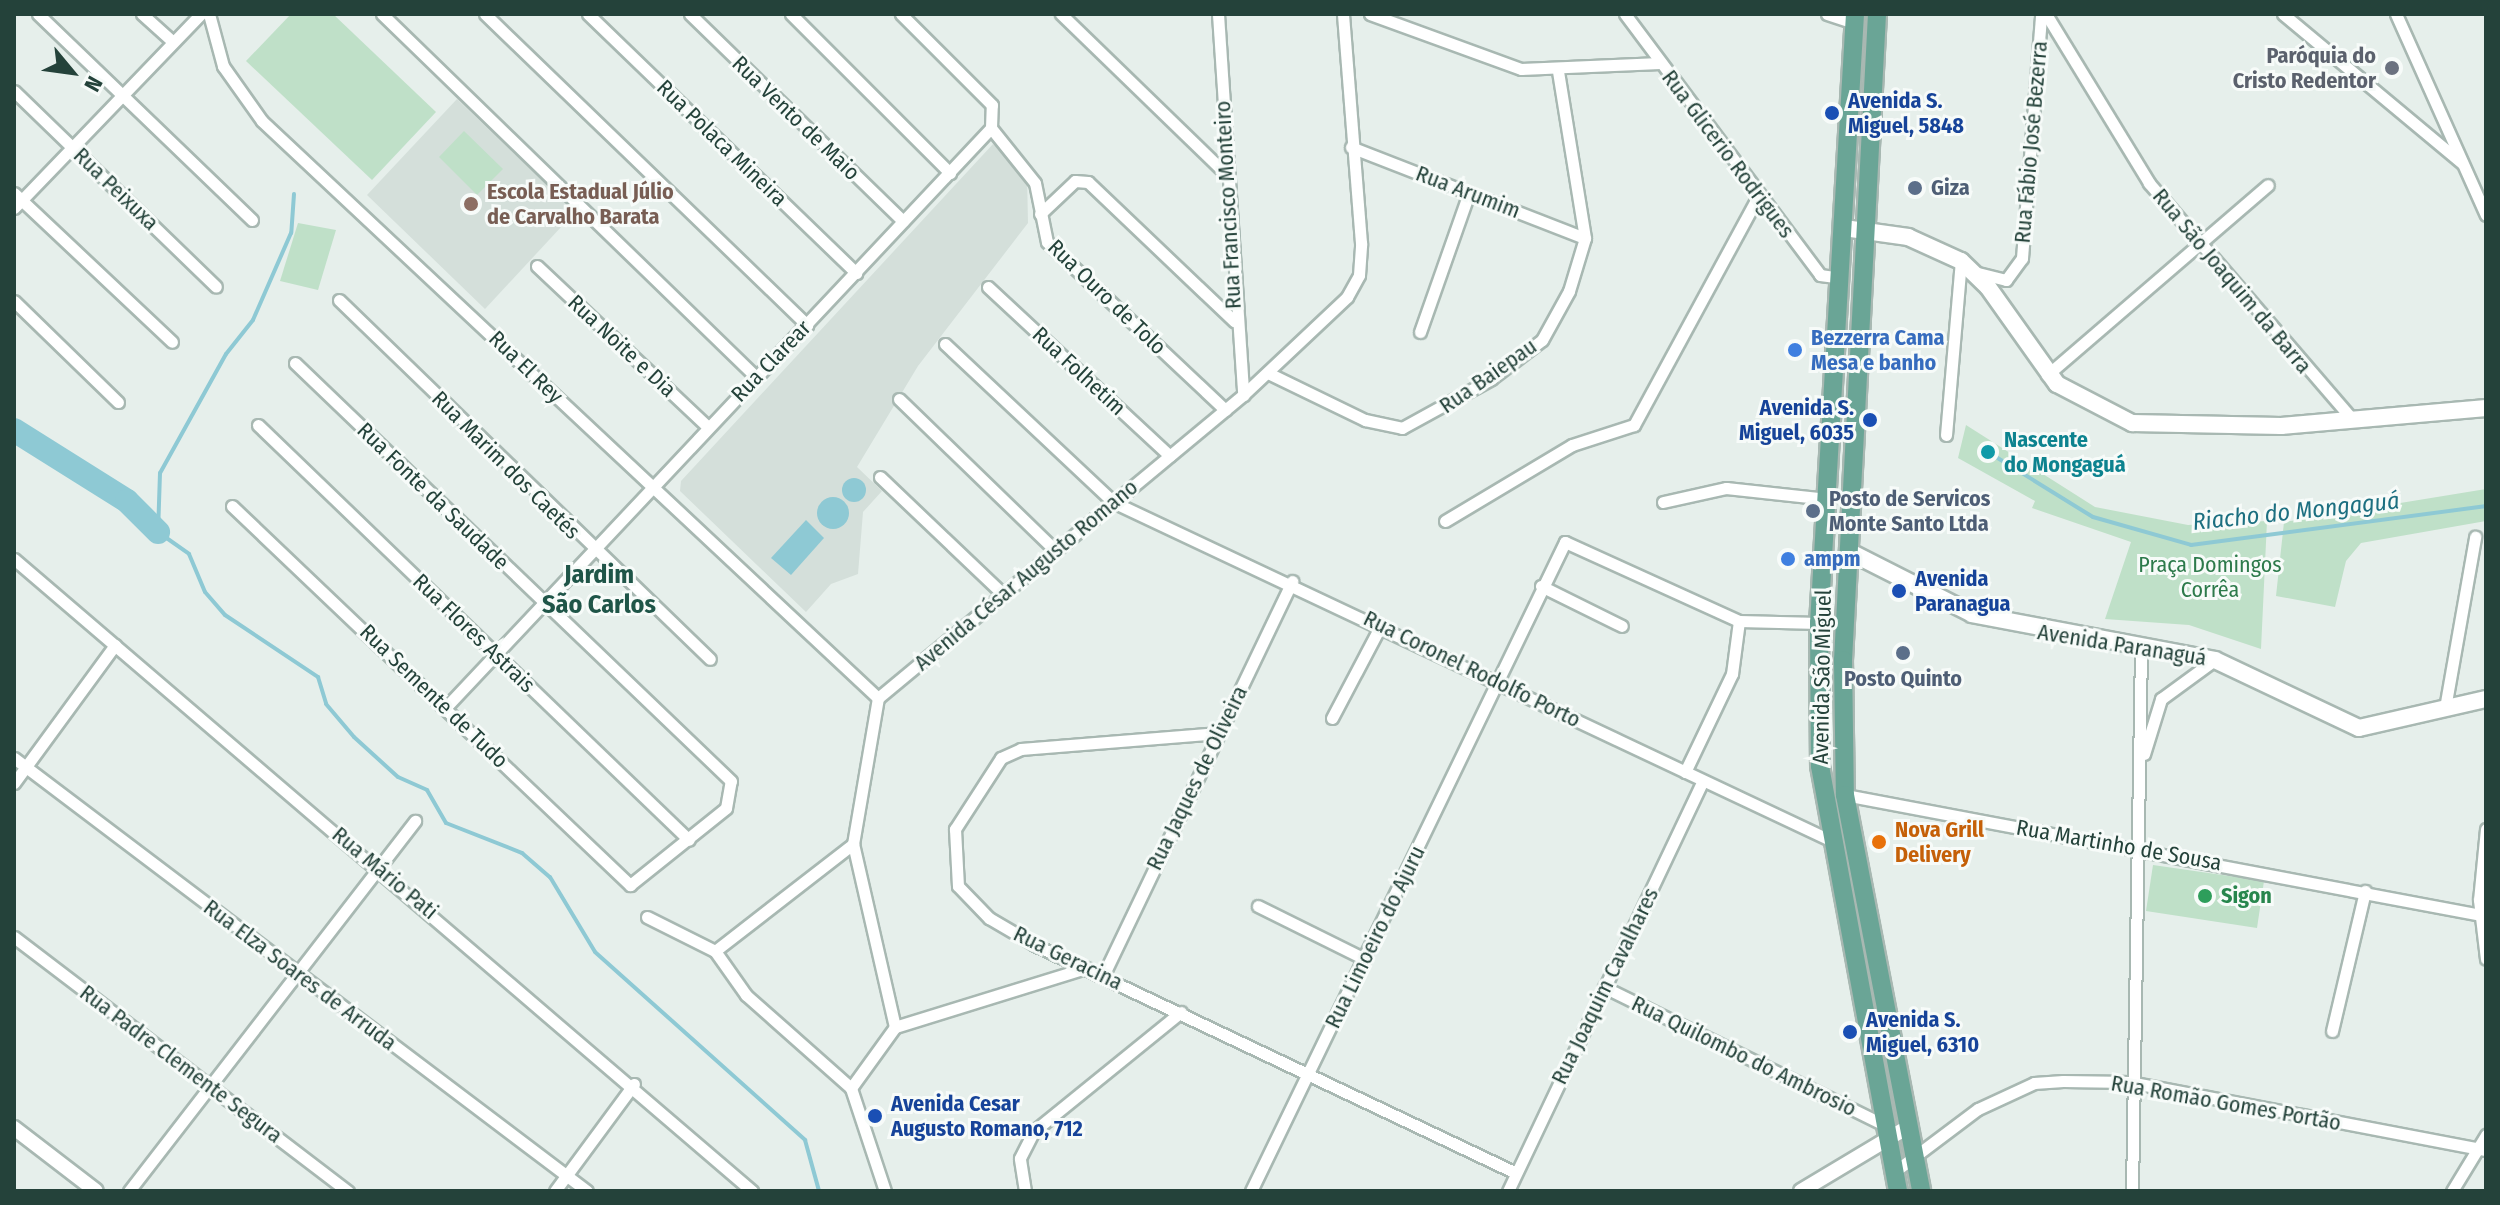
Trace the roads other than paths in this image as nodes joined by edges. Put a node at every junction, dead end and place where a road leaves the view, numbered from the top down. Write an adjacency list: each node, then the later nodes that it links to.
1 (38, 14): 26 (street)
2 (142, 14): 22 (street)
3 (201, 14): 22 (street)
4 (209, 14): 74 (street, Rua El Rey)
5 (382, 14): 62 (street)
6 (485, 14): 55 (street)
7 (588, 14): 48 (street, Rua Polaca Mineira)
8 (690, 14): 40 (street, Rua Vento de Maio)
9 (791, 14): 31 (street)
10 (901, 14): 27 (street)
11 (1061, 14): 32 (street)
12 (1218, 14): 32 (street, Rua Francisco Monteiro)
13 (1343, 14): 29 (street, Avenida César Augusto Romano)
14 (1370, 14): 24 (street)
15 (1625, 14): 23 (street, Rua Glicerio Rodrigues)
16 (1827, 14): 21 (street)
17 (1877, 14): 42 (main road, Avenida São Miguel)
18 (2044, 14): 44 (street, Rua São Joaquim da Barra); 47 (street, Rua Fábio José Bezerra)
19 (2283, 14): 30 (street)
20 (2396, 14): 30 (street)
21 (1854, 18): 41 (main road, Avenida São Miguel)
22 (172, 41): 26 (street)
23 (1660, 63): 24 (street); 35 (street, Rua Glicerio Rodrigues)
24 (1558, 72): 43 (street, Rua Baiepau)
25 (14, 91): 28 (street, Rua Peixuxa)
26 (122, 94): 28 (street); 39 (street)
27 (991, 128): 31 (street, Rua Clarear); 37 (street, Rua Ouro de Tolo)
28 (72, 147): 36 (street); 50 (street, Rua Peixuxa)
29 (1351, 147): 34 (street, Rua Arumim); 60 (street, Avenida César Augusto Romano)
30 (2462, 163): 38 (street)
31 (950, 173): 40 (street, Rua Clarear)
32 (1227, 175): 54 (street, Rua Francisco Monteiro)
33 (2268, 185): 44 (street)
34 (1469, 193): 43 (street, Rua Arumim); 56 (street)
35 (1759, 195): 49 (street, Rua Glicerio Rodrigues); 79 (street)
36 (17, 201): 57 (street)
37 (1040, 214): 54 (street); 67 (street, Rua Ouro de Tolo)
38 (2486, 215)
39 (252, 220)
40 (903, 221): 48 (street, Rua Clarear)
41 (1844, 228): 42 (main road); 49 (main road, Avenida São Miguel)
42 (1866, 229): 45 (main road); 83 (main road, Avenida São Miguel)
43 (1585, 238): 60 (street, Rua Baiepau)
44 (2197, 245): 61 (street); 68 (street, Rua São Joaquim da Barra)
45 (1961, 261): 47 (main road); 71 (street)
46 (537, 266): 70 (street, Rua Noite e Dia)
47 (1975, 272): 61 (main road)
48 (856, 273): 55 (street, Rua Clarear)
49 (1841, 278): 78 (main road, Avenida São Miguel)
50 (216, 287)
51 (988, 287): 72 (street, Rua Folhetim)
52 (339, 300): 81 (street, Rua Marim dos Caetés)
53 (14, 301): 65 (street)
54 (1234, 321): 63 (street, Rua Francisco Monteiro)
55 (807, 325): 62 (street, Rua Clarear)
56 (1420, 332)
57 (172, 342)
58 (945, 344): 75 (street, Rua Coronel Rodolfo Porto)
59 (295, 363): 88 (street, Rua Fonte da Saudade)
60 (1268, 373): 63 (street, Avenida César Augusto Romano)
61 (2047, 375): 68 (main road)
62 (756, 377): 70 (street, Rua Clarear)
63 (1243, 395): 67 (street, Avenida César Augusto Romano)
64 (899, 399): 82 (street)
65 (118, 402)
66 (2486, 408): 68 (main road)
67 (1225, 410): 72 (street, Avenida César Augusto Romano)
68 (2351, 418)
69 (258, 425): 95 (street, Rua Flores Astrais)
70 (707, 426): 74 (street, Rua Clarear)
71 (1946, 435)
72 (1170, 456): 75 (street, Avenida César Augusto Romano)
73 (880, 477): 87 (street)
74 (649, 488): 81 (street, Rua Clarear); 99 (street, Rua El Rey)
75 (1113, 502): 82 (street, Avenida César Augusto Romano); 85 (street, Rua Coronel Rodolfo Porto)
76 (1663, 502): 78 (street)
77 (232, 506): 101 (street, Rua Semente de Tudo)
78 (1827, 506): 83 (main road); 90 (main road, Avenida São Miguel)
79 (1445, 521)
80 (2475, 537): 102 (street)
81 (591, 550): 88 (street, Rua Clarear); 96 (street, Rua Marim dos Caetés)
82 (1055, 550): 87 (street, Avenida César Augusto Romano)
83 (1850, 552): 94 (main road, Avenida Paranaguá); 111 (main road, Avenida São Miguel)
84 (14, 559): 93 (street, Rua Mário Pati)
85 (1292, 581): 91 (street, Rua Coronel Rodolfo Porto); 104 (street, Rua Jaques de Oliveira)
86 (1541, 586): 89 (street, Rua Limoeiro do Ajuru); 92 (street); 98 (street, Rua Limoeiro do Ajuru)
87 (1003, 594): 99 (street, Avenida César Augusto Romano)
88 (544, 603): 95 (street, Rua Clarear); 114 (street, Rua Fonte da Saudade)
89 (1739, 621): 90 (street); 107 (street)
90 (1819, 623): 115 (main road, Avenida São Miguel)
91 (1381, 625): 98 (street, Rua Coronel Rodolfo Porto); 103 (street)
92 (1622, 626)
93 (115, 645): 106 (street); 118 (street, Rua Mário Pati)
94 (2141, 646): 97 (main road, Avenida Paranaguá); 108 (street)
95 (495, 654): 101 (street, Rua Clarear); 114 (street, Rua Flores Astrais)
96 (710, 659)
97 (2215, 660): 102 (main road, Avenida Paranaguá); 108 (street)
98 (1496, 681): 107 (street, Rua Coronel Rodolfo Porto); 125 (street, Rua Limoeiro do Ajuru)
99 (878, 698): 116 (street)
100 (2486, 699): 102 (main road, Avenida Paranaguá)
101 (447, 706): 114 (street, Rua Semente de Tudo)
102 (2445, 708)
103 (1332, 718)
104 (1219, 733): 127 (street, Rua Geracina); 129 (street, Rua Jaques de Oliveira)
105 (14, 758): 106 (street, Rua Elza Soares de Arruda)
106 (26, 767): 110 (street); 128 (street, Rua Elza Soares de Arruda)
107 (1685, 772): 109 (street, Rua Coronel Rodolfo Porto)
108 (2138, 774): 117 (street)
109 (1703, 781): 115 (street, Rua Coronel Rodolfo Porto); 130 (street, Rua Joaquim Cavalhares)
110 (14, 783)
111 (1845, 795): 117 (street, Rua Martinho de Sousa); 139 (main road, Avenida São Miguel)
112 (415, 821): 118 (street)
113 (2486, 829): 121 (street)
114 (689, 840)
115 (1830, 840): 141 (main road, Avenida São Miguel)
116 (853, 844): 124 (street); 132 (street)
117 (2136, 848): 119 (street, Rua Martinho de Sousa); 135 (street)
118 (377, 867): 128 (street); 136 (street, Rua Mário Pati)
119 (2365, 891): 121 (street, Rua Martinho de Sousa); 133 (street)
120 (1258, 906): 125 (street)
121 (2483, 916): 126 (street)
122 (647, 917): 124 (street)
123 (14, 937): 137 (street, Rua Padre Clemente Segura)
124 (715, 951): 138 (street)
125 (1365, 959): 134 (street, Rua Limoeiro do Ajuru)
126 (2486, 959)
127 (1086, 968): 129 (street, Rua Geracina); 132 (street)
128 (296, 972): 137 (street); 147 (street, Rua Elza Soares de Arruda)
129 (1103, 976): 131 (street, Rua Geracina)
130 (1604, 987): 141 (street, Rua Quilombo do Ambrosio); 146 (street, Rua Joaquim Cavalhares)
131 (1181, 1012): 134 (street, Rua Geracina); 155 (street)
132 (895, 1027): 138 (street)
133 (2332, 1031)
134 (1310, 1073): 146 (street, Rua Geracina); 156 (street, Rua Limoeiro do Ajuru)
135 (2129, 1082): 143 (street, Rua Romão Gomes Portão); 144 (street, Rua Romão Gomes Portão); 161 (street)
136 (634, 1084): 147 (street); 153 (street, Rua Mário Pati)
137 (209, 1085): 149 (street); 150 (street, Rua Padre Clemente Segura)
138 (851, 1088): 154 (street)
139 (1908, 1127): 141 (street); 144 (main road, Avenida São Miguel)
140 (14, 1128): 148 (street)
141 (1886, 1131): 145 (main road, Avenida São Miguel); 158 (street)
142 (2486, 1135): 143 (street)
143 (2484, 1149): 162 (street)
144 (1913, 1159): 145 (street, Rua Romão Gomes Portão); 160 (main road, Avenida São Miguel)
145 (1894, 1172): 159 (main road, Avenida São Miguel)
146 (1516, 1173): 157 (street, Rua Joaquim Cavalhares)
147 (566, 1177): 151 (street); 152 (street, Rua Elza Soares de Arruda)
148 (96, 1191)
149 (129, 1191)
150 (348, 1191)
151 (555, 1191)
152 (587, 1191)
153 (752, 1191)
154 (885, 1191)
155 (1025, 1191)
156 (1251, 1191)
157 (1508, 1191)
158 (1801, 1191)
159 (1898, 1191)
160 (1921, 1191)
161 (2132, 1191)
162 (2452, 1191)

